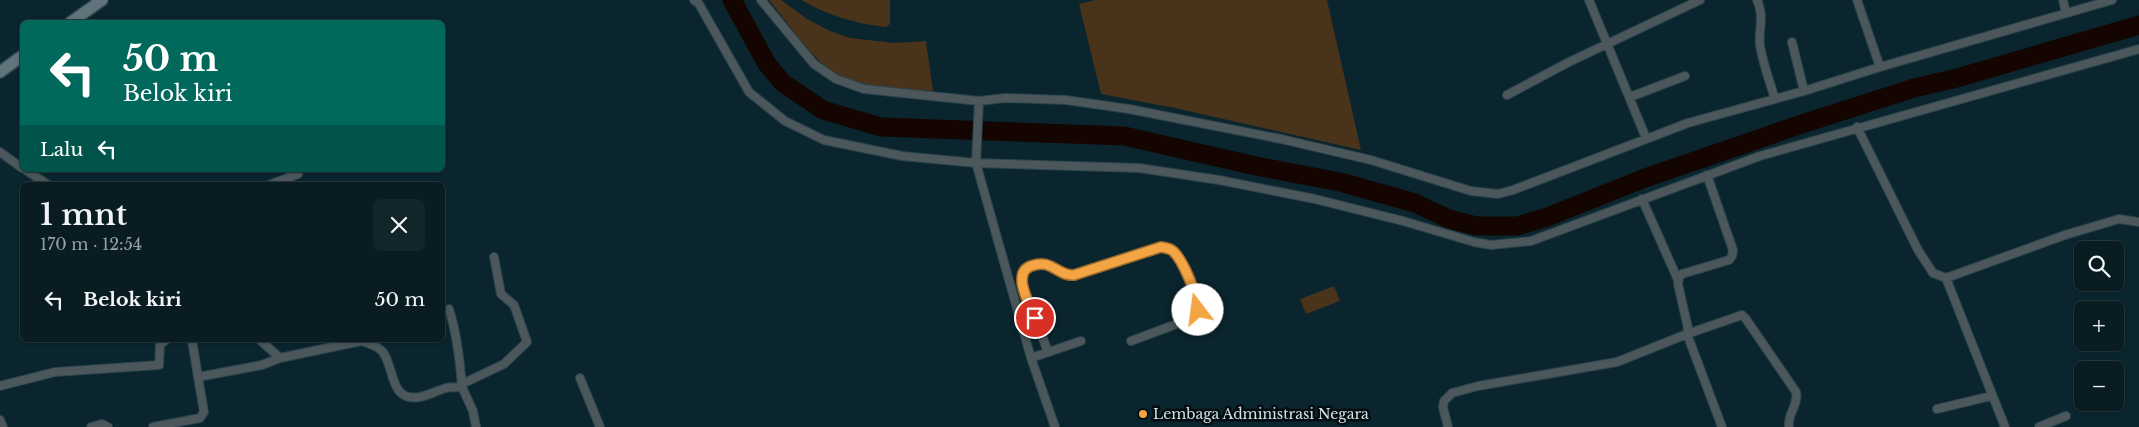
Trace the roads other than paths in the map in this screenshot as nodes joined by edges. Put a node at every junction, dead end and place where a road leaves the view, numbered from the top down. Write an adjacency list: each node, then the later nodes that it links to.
1 (102, 0): 11 (main road)
2 (694, 0): 27 (street)
3 (761, 0): 23 (street)
4 (1589, 0): 13 (street)
5 (1700, 0): 13 (street)
6 (1757, 0): 22 (street)
7 (1857, 0): 16 (street)
8 (2063, 0): 10 (street)
9 (2112, 0): 10 (street)
10 (2066, 13): 16 (street)
11 (74, 20)
12 (1792, 42): 19 (street)
13 (1608, 44): 20 (street); 21 (street)
14 (2139, 48): 24 (street)
15 (20, 57): 17 (main road)
16 (1880, 67): 19 (street)
17 (0, 72)
18 (1686, 76): 21 (street)
19 (1804, 91): 22 (street)
20 (1507, 95)
21 (1630, 97): 25 (street)
22 (1775, 99): 25 (street)
23 (979, 100): 25 (street); 27 (street)
24 (1857, 127): 31 (street); 37 (street)
25 (1646, 138)
26 (0, 152): 28 (street)
27 (976, 163): 34 (street); 50 (street)
28 (20, 167)
29 (29, 172): 32 (street)
30 (298, 174): 33 (street)
31 (1707, 175): 34 (street); 38 (street)
32 (44, 182)
33 (277, 182)
34 (1642, 199): 38 (street)
35 (2139, 222): 37 (street)
36 (494, 257): 54 (street)
37 (1946, 278): 55 (street)
38 (1678, 280): 40 (street)
39 (449, 309): 54 (street)
40 (1687, 334): 66 (street); 67 (street); 68 (street)
41 (1081, 341): 48 (street)
42 (1131, 341): 48 (street)
43 (164, 342): 53 (street)
44 (192, 342): 51 (street)
45 (262, 342): 49 (street)
46 (356, 342): 49 (street)
47 (364, 342): 54 (street)
48 (1048, 352): 50 (street)
49 (280, 358): 51 (street)
50 (1031, 358): 65 (street)
51 (198, 377): 62 (street)
52 (580, 378): 64 (street)
53 (0, 386)
54 (462, 386): 63 (street)
55 (1991, 396): 56 (street); 69 (street)
56 (1937, 409)
57 (2066, 416): 70 (street)
58 (0, 420): 59 (street)
59 (3, 427)
60 (91, 427): 61 (street)
61 (108, 427)
62 (153, 427)
63 (476, 427)
64 (600, 427)
65 (1054, 427)
66 (1448, 427)
67 (1722, 427)
68 (1789, 427)
69 (2005, 427)
70 (2039, 427)

